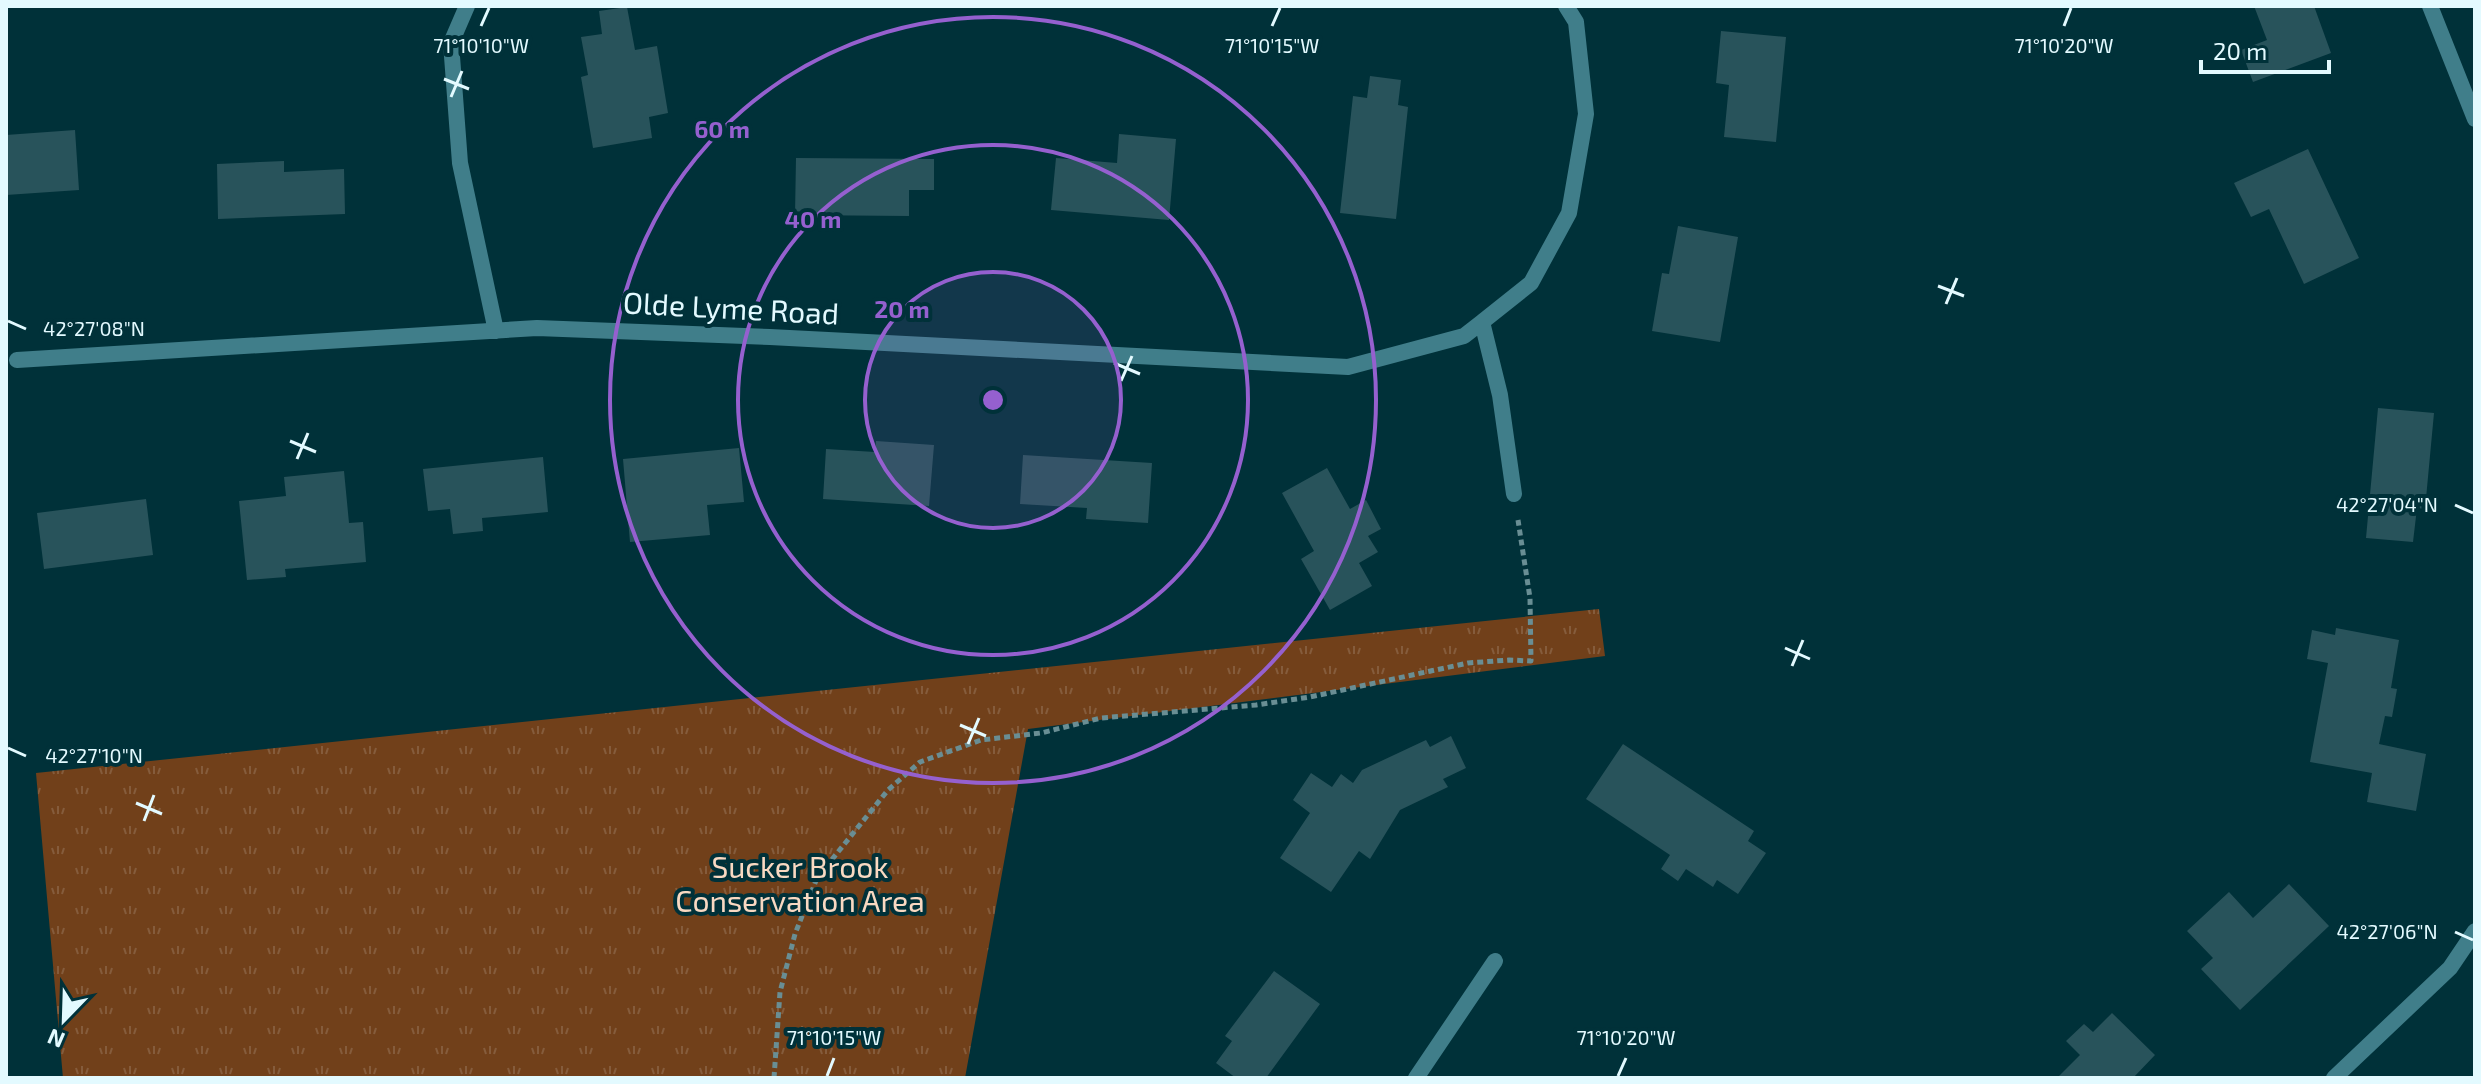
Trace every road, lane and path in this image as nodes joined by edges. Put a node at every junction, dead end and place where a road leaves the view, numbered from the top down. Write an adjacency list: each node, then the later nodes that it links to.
1 (467, 6): 6 (street)
2 (1566, 6): 5 (street, Olde Lyme Road)
3 (2430, 6): 4 (street)
4 (2475, 119)
5 (1482, 322): 6 (street, Olde Lyme Road); 8 (street)
6 (496, 331): 7 (street, Olde Lyme Road)
7 (17, 360)
8 (1514, 494): 11 (path)
9 (2475, 931): 13 (street)
10 (1495, 961): 12 (street)
11 (774, 1078)
12 (1416, 1078)
13 (2334, 1078)

